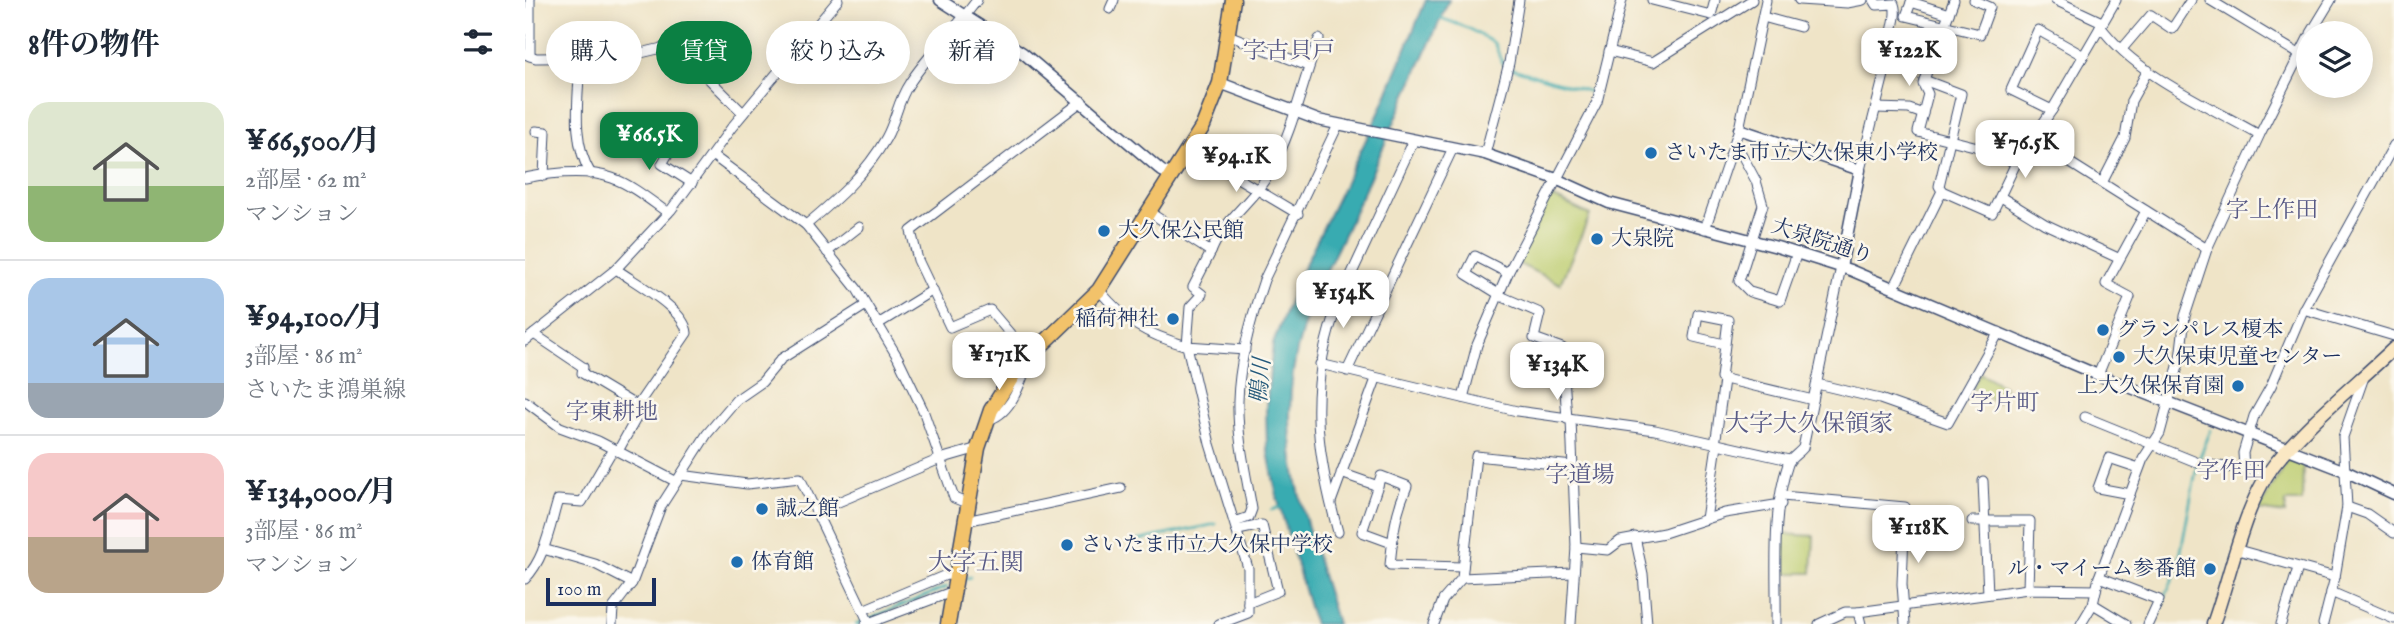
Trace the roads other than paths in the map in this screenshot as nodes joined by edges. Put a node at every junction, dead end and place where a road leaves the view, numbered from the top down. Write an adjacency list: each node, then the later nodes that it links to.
1 (530, 0): 37 (street)
2 (838, 0): 49 (street)
3 (940, 0): 25 (street)
4 (978, 0): 25 (street)
5 (1233, 0): 31 (main road)
6 (1519, 0): 65 (street)
7 (1622, 0): 34 (street)
8 (1652, 0): 9 (street)
9 (1715, 0)
10 (1752, 0): 34 (street)
11 (1766, 0): 26 (street)
12 (1799, 0): 13 (street)
13 (1863, 0)
14 (1874, 0): 23 (street)
15 (1954, 0): 24 (street)
16 (1974, 0): 30 (street)
17 (2055, 0): 28 (street)
18 (2116, 0): 28 (street)
19 (2191, 0): 33 (street)
20 (2210, 0): 35 (street)
21 (1911, 1): 24 (street); 30 (street)
22 (2329, 1): 27 (street)
23 (1897, 4): 47 (street)
24 (1949, 14): 30 (street)
25 (965, 17): 46 (street); 84 (street)
26 (1763, 17): 29 (street); 53 (street)
27 (2318, 21)
28 (2101, 24): 33 (street); 38 (street)
29 (1800, 27)
30 (1941, 27): 43 (street)
31 (1228, 35): 41 (street); 44 (main road)
32 (1319, 40): 41 (street)
33 (2122, 49): 42 (street)
34 (1609, 51): 74 (street)
35 (2296, 52)
36 (642, 53): 49 (street)
37 (528, 55): 39 (street)
38 (2082, 55): 48 (street); 48 (street)
39 (546, 56)
40 (2296, 60): 55 (street)
41 (1308, 66): 50 (street)
42 (2148, 71): 55 (street); 76 (street)
43 (1924, 80): 51 (street); 57 (street)
44 (1220, 83): 50 (street, 大泉院通り); 64 (main road)
45 (579, 84): 70 (street)
46 (1082, 101): 71 (street); 97 (street)
47 (1876, 108): 51 (street); 69 (street)
48 (2052, 110): 60 (street)
49 (743, 113): 66 (street)
50 (1295, 113): 52 (street, 大泉院通り); 78 (street)
51 (1923, 114): 57 (street)
52 (1343, 126): 56 (street, 大泉院通り); 83 (street)
53 (1739, 129): 59 (street); 69 (street)
54 (535, 131): 72 (street)
55 (2259, 135): 88 (street)
56 (1409, 140): 63 (street, 大泉院通り); 112 (street)
57 (1951, 140): 67 (street); 77 (street)
58 (675, 142): 75 (street)
59 (1735, 142): 86 (street); 87 (street)
60 (2031, 142): 67 (street); 76 (street)
61 (2394, 145): 101 (street)
62 (1237, 146): 68 (street)
63 (1453, 148): 65 (street, 大泉院通り); 113 (street)
64 (1189, 149): 68 (street); 71 (main road)
65 (1485, 154): 74 (street, 大泉院通り)
66 (712, 155): 75 (street); 84 (street)
67 (2016, 163): 79 (street)
68 (1223, 169): 78 (street)
69 (1860, 170): 93 (street)
70 (591, 174): 72 (street); 82 (street)
71 (1172, 175): 81 (main road)
72 (544, 176): 73 (street)
73 (525, 178)
74 (1556, 179): 86 (street, 大泉院通り); 95 (street)
75 (692, 183): 82 (street)
76 (2102, 183): 80 (street)
77 (1942, 191): 79 (street); 96 (street)
78 (1257, 192): 83 (street); 89 (street)
79 (2001, 197): 92 (street)
80 (2146, 211): 88 (street); 92 (street)
81 (1149, 212): 89 (street); 98 (main road)
82 (668, 213): 94 (street)
83 (1298, 214): 109 (street)
84 (806, 225): 90 (street)
85 (859, 227): 90 (street)
86 (1705, 229): 87 (street, 大泉院通り)
87 (1753, 240): 91 (street, 大泉院通り); 91 (street)
88 (2207, 249): 122 (street)
89 (1211, 251): 108 (street)
90 (827, 252): 100 (street)
91 (1797, 253): 93 (street, 大泉院通り)
92 (2118, 258): 114 (street)
93 (1841, 267): 96 (street, 大泉院通り); 118 (street)
94 (616, 269): 104 (street); 123 (street)
95 (1508, 273): 99 (street); 99 (street)
96 (1894, 288): 103 (street, 大泉院通り)
97 (933, 290): 102 (street); 111 (street)
98 (1099, 290): 108 (street); 111 (main road)
99 (1500, 293): 119 (street); 125 (street)
100 (866, 305): 102 (street); 140 (street)
101 (2303, 309): 105 (street); 126 (street)
102 (878, 324): 132 (street)
103 (1999, 332): 114 (street, 大泉院通り); 118 (street)
104 (534, 334): 106 (street); 123 (street)
105 (2394, 336)
106 (525, 341)
107 (1724, 344): 117 (street)
108 (1187, 346): 109 (street); 155 (street)
109 (1245, 350): 155 (street)
110 (2392, 354): 115 (main road)
111 (1025, 361): 129 (main road)
112 (1320, 364): 113 (street); 147 (street)
113 (1346, 371): 116 (street)
114 (2098, 374): 122 (street, 大泉院通り)
115 (2365, 375): 130 (main road); 137 (street)
116 (1376, 379): 119 (street); 139 (street)
117 (1724, 380): 120 (street); 128 (street)
118 (1817, 384): 120 (street)
119 (1463, 398): 125 (street)
120 (1813, 400): 133 (street)
121 (525, 401): 131 (street)
122 (2167, 403): 126 (street, 大泉院通り); 127 (street)
123 (637, 406): 131 (street)
124 (2085, 417): 127 (street)
125 (1569, 419): 128 (street); 134 (street)
126 (2247, 433): 130 (street, 大泉院通り); 135 (street)
127 (2155, 444): 135 (street); 136 (street)
128 (1716, 445): 133 (street); 151 (street)
129 (978, 448): 132 (street); 148 (main road)
130 (2288, 449): 137 (street, 大泉院通り); 138 (main road)
131 (616, 450): 140 (street); 161 (street)
132 (940, 459): 148 (street); 150 (street)
133 (1789, 460): 146 (street)
134 (1573, 466): 160 (street); 163 (street)
135 (2244, 467): 138 (street)
136 (2140, 468): 144 (street); 144 (street)
137 (2345, 471): 145 (street, 大泉院通り); 149 (street)
138 (2271, 472): 162 (main road)
139 (1341, 473): 142 (street); 147 (street)
140 (678, 478): 150 (street); 170 (street)
141 (1983, 481): 154 (street)
142 (1378, 486): 159 (street); 159 (street)
143 (1121, 488): 152 (street)
144 (2130, 494): 166 (street)
145 (2394, 494)
146 (1782, 500): 151 (street); 178 (street); 189 (street)
147 (1330, 503): 156 (street)
148 (969, 504): 152 (main road)
149 (2347, 506): 157 (street); 167 (street)
150 (817, 511): 179 (street)
151 (1706, 519): 158 (street)
152 (966, 521): 171 (main road)
153 (1972, 521): 154 (street)
154 (1985, 521): 172 (street); 175 (street)
155 (1236, 526): 176 (street); 176 (street)
156 (1338, 532)
157 (2394, 533)
158 (1635, 537): 160 (street); 188 (street)
159 (1392, 543): 163 (street)
160 (1576, 547): 165 (street)
161 (543, 549): 169 (street); 170 (street)
162 (2238, 550): 164 (street); 196 (main road)
163 (1463, 567): 168 (street)
164 (2298, 568): 167 (street); 197 (street)
165 (1573, 573): 168 (street); 187 (street)
166 (2099, 577): 173 (street); 195 (street)
167 (2335, 577): 174 (street)
168 (1462, 578): 186 (street)
169 (525, 579)
170 (632, 583): 183 (street)
171 (955, 584): 179 (street); 182 (street); 184 (main road)
172 (2028, 589): 173 (street); 175 (street)
173 (2096, 590): 177 (street)
174 (2331, 592): 181 (street); 198 (street)
175 (1987, 594): 178 (street)
176 (1248, 603): 185 (street)
177 (2093, 604): 193 (street); 194 (street)
178 (1902, 605): 180 (street); 192 (street)
179 (863, 610): 182 (street)
180 (1858, 612): 190 (street); 191 (street)
181 (2394, 618)
182 (868, 623)
183 (612, 624)
184 (949, 624)
185 (1219, 624)
186 (1434, 624)
187 (1571, 624)
188 (1647, 624)
189 (1776, 624)
190 (1819, 624)
191 (1861, 624)
192 (1905, 624)
193 (2081, 624)
194 (2126, 624)
195 (2148, 624)
196 (2213, 624)
197 (2281, 624)
198 (2323, 624)

